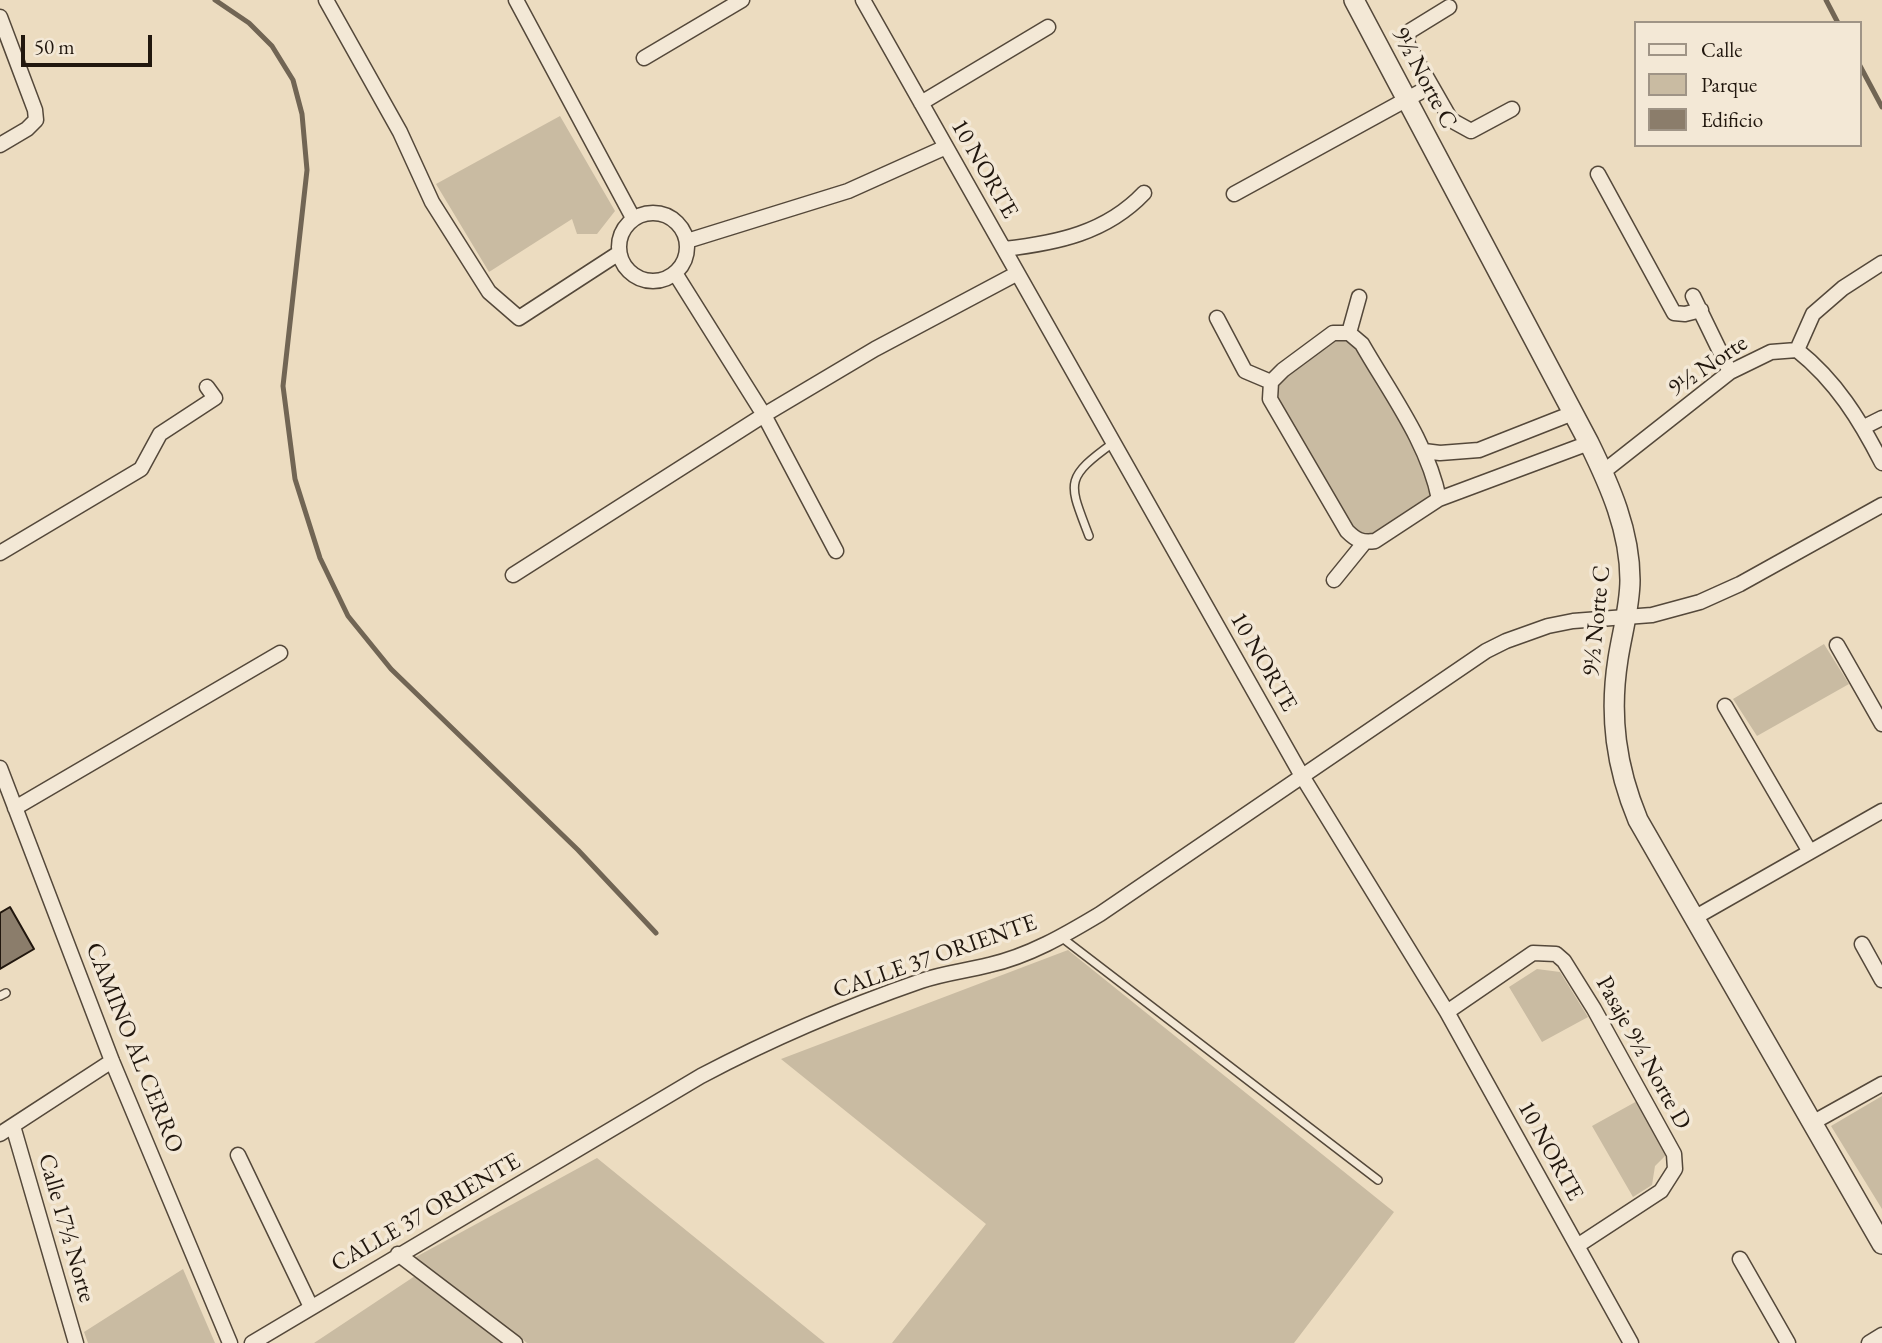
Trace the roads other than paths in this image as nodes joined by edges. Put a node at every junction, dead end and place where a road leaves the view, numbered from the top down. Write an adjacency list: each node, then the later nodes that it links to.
1 (326, 0): 22 (street)
2 (516, 0): 19 (street)
3 (743, 0): 9 (street)
4 (863, 0): 12 (street, 10 NORTE)
5 (1354, 0): 11 (street, 9½ Norte C)
6 (1449, 7): 10 (street)
7 (0, 17): 14 (street)
8 (1048, 27): 12 (street)
9 (644, 58)
10 (1431, 86): 11 (street); 13 (street)
11 (1407, 99): 18 (street); 35 (street, 9½ Norte C)
12 (921, 103): 15 (street, 10 NORTE)
13 (1512, 109)
14 (0, 145)
15 (946, 146): 20 (street); 21 (street, 10 NORTE)
16 (1598, 174): 28 (street)
17 (1144, 193): 21 (street)
18 (1234, 194)
19 (634, 218): 20 (street); 22 (street)
20 (687, 241): 24 (street)
21 (1004, 249): 25 (street, 10 NORTE)
22 (619, 253): 24 (street)
23 (1882, 263): 31 (street)
24 (675, 273): 36 (street)
25 (1016, 274): 36 (street); 39 (street, 10 NORTE)
26 (1693, 296): 28 (street)
27 (1359, 298): 30 (street)
28 (1701, 310): 32 (street)
29 (1217, 318): 33 (street)
30 (1349, 333): 33 (street); 41 (street)
31 (1797, 350): 32 (street, 9½ Norte); 38 (street)
32 (1731, 372): 43 (street, 9½ Norte)
33 (1271, 382): 47 (street)
34 (207, 387): 49 (street)
35 (1573, 413): 40 (street, 9½ Norte C); 41 (street)
36 (764, 415): 48 (street); 50 (street)
37 (1882, 418): 38 (street)
38 (1864, 427): 42 (street)
39 (1113, 443): 46 (lane); 58 (street, 10 NORTE)
40 (1589, 443): 43 (street, 9½ Norte C); 44 (street)
41 (1424, 451): 44 (street)
42 (1882, 463)
43 (1603, 472): 52 (street, 9½ Norte C)
44 (1439, 499): 47 (street)
45 (1882, 505): 52 (street, CALLE 37 ORIENTE)
46 (1089, 536)
47 (1364, 542): 51 (street)
48 (836, 551)
49 (0, 552)
50 (513, 575)
51 (1334, 580)
52 (1625, 618): 58 (street, CALLE 37 ORIENTE); 62 (street, 9½ Norte C)
53 (1837, 645): 56 (street)
54 (279, 653): 59 (street)
55 (1725, 706): 61 (street)
56 (1882, 724)
57 (0, 768): 59 (street, CAMINO AL CERRO)
58 (1302, 776): 63 (street, CALLE 37 ORIENTE); 66 (street, 10 NORTE)
59 (15, 808): 67 (street, CAMINO AL CERRO)
60 (1882, 811): 61 (street)
61 (1810, 852): 62 (street)
62 (1694, 918): 69 (street, 9½ Norte C)
63 (1061, 937): 73 (lane); 76 (street, CALLE 37 ORIENTE)
64 (1862, 944): 65 (street)
65 (1882, 980)
66 (1447, 1012): 75 (street, 10 NORTE); 75 (street, Pasaje 9½ Norte D)
67 (112, 1061): 70 (street); 81 (street, CAMINO AL CERRO)
68 (1882, 1084): 69 (street)
69 (1812, 1123): 74 (street, 9½ Norte C)
70 (13, 1126): 71 (street); 80 (street, Calle 17½ Norte)
71 (0, 1134)
72 (238, 1155): 78 (street)
73 (1378, 1180)
74 (1882, 1244)
75 (1577, 1246): 84 (street, 10 NORTE)
76 (398, 1254): 78 (street, CALLE 37 ORIENTE); 83 (street)
77 (1740, 1259): 85 (street)
78 (311, 1307): 82 (street, CALLE 37 ORIENTE)
79 (1882, 1335): 86 (street)
80 (76, 1343)
81 (230, 1343)
82 (251, 1343)
83 (515, 1343)
84 (1631, 1343)
85 (1788, 1343)
86 (1869, 1343)

